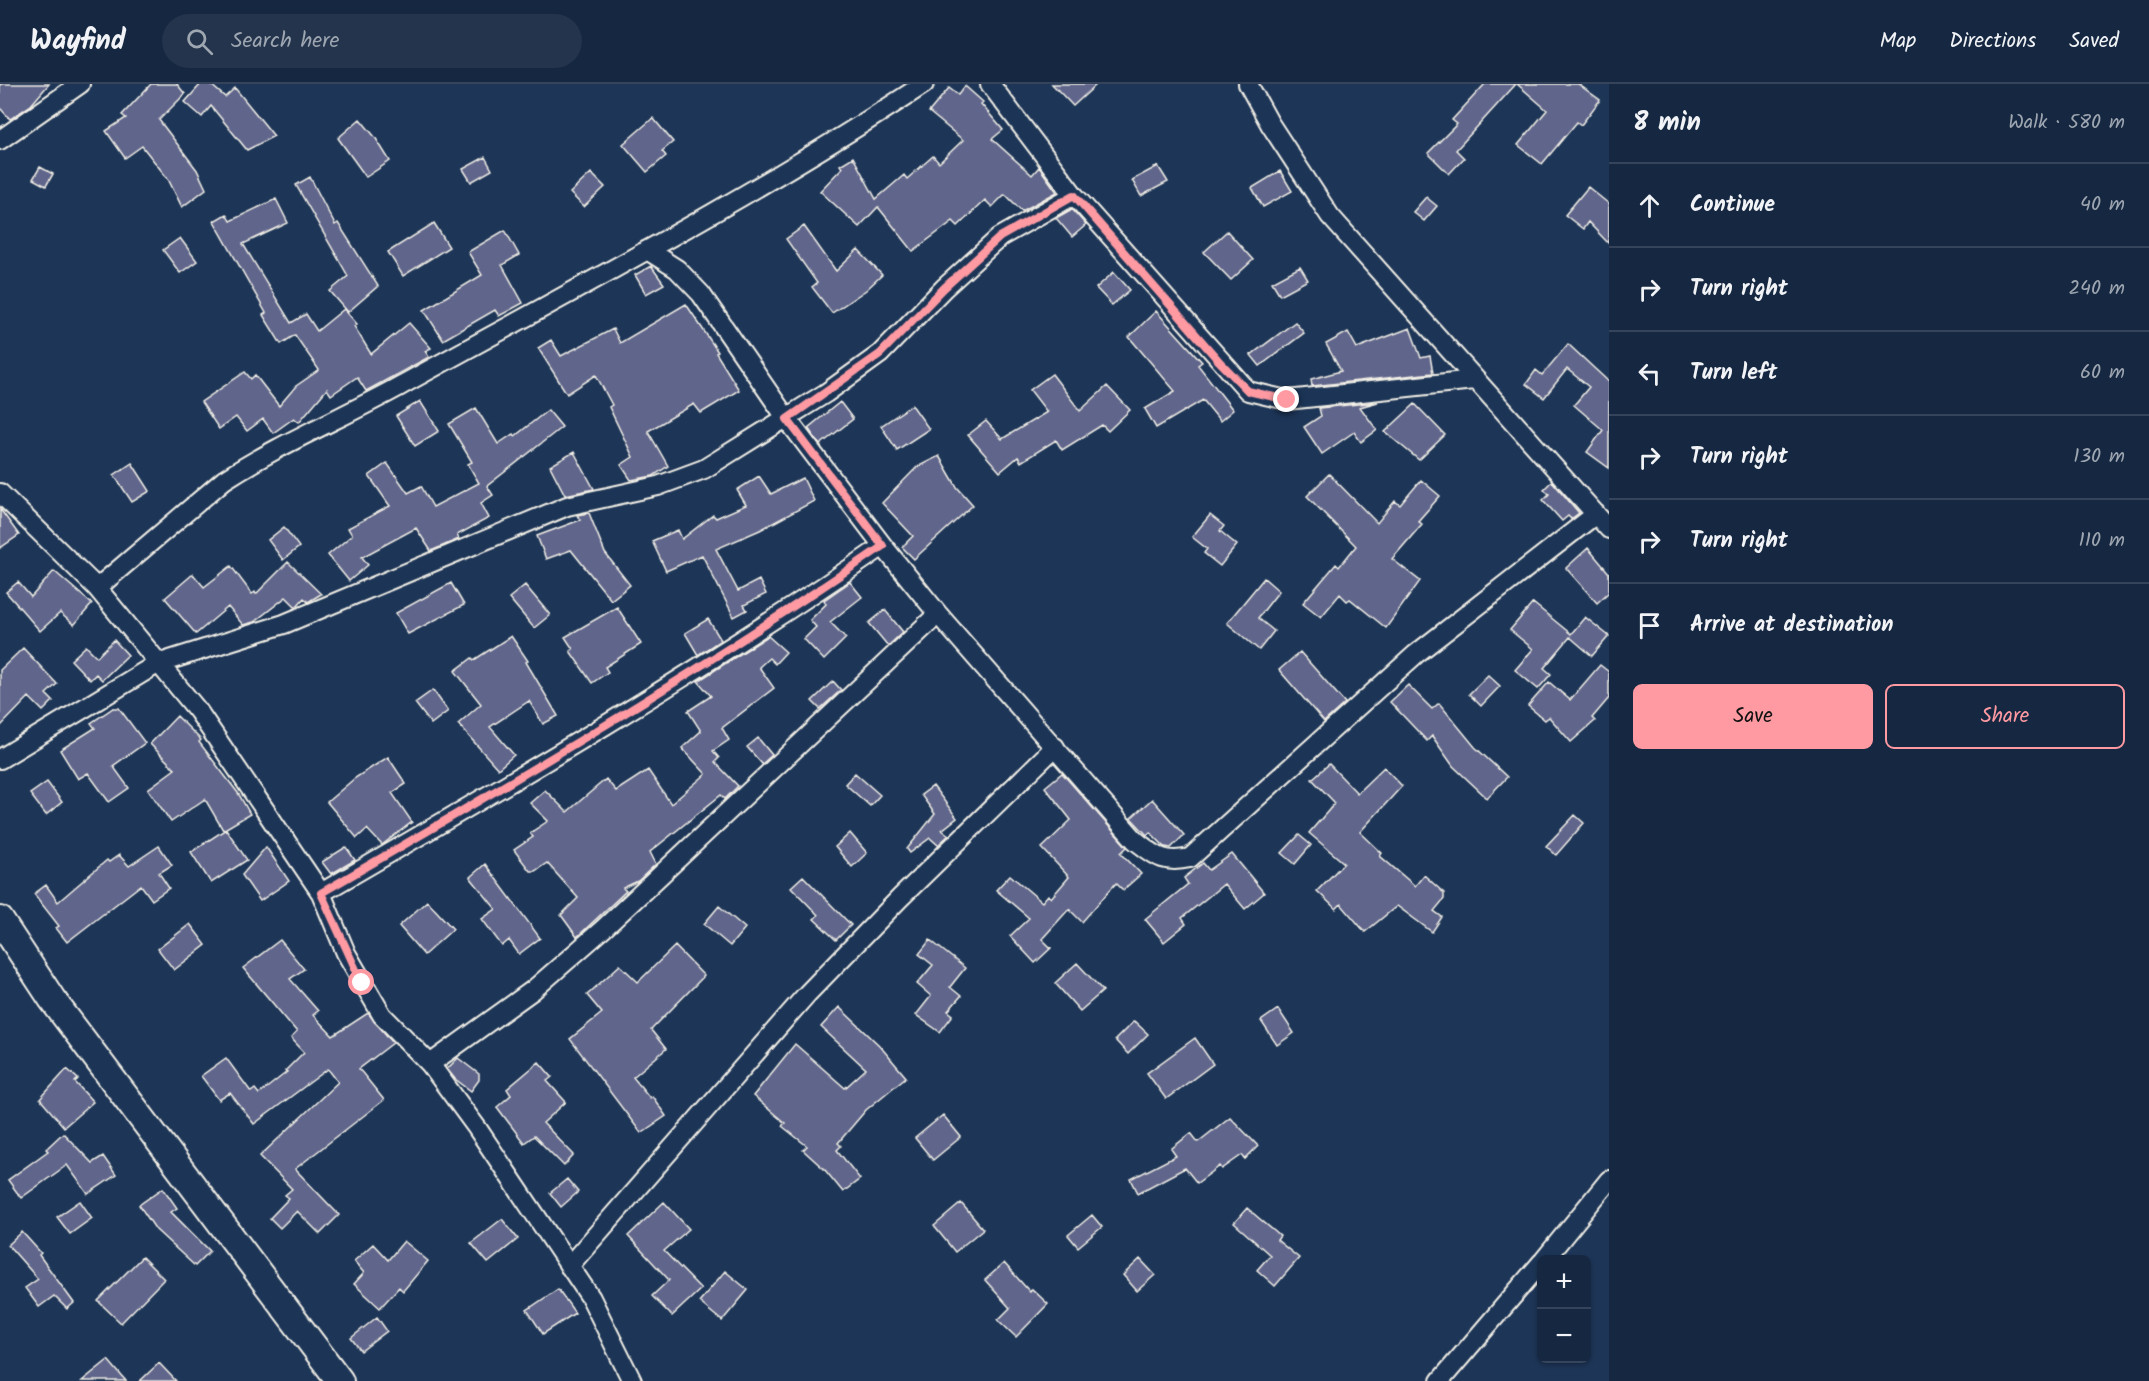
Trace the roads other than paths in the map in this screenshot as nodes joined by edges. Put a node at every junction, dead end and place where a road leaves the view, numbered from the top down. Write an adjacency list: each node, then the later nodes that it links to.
1 (80, 84): 5 (street)
2 (924, 84): 7 (street)
3 (990, 84): 6 (street)
4 (1248, 84): 8 (street)
5 (0, 140)
6 (1074, 195): 8 (street); 9 (street)
7 (647, 250): 9 (street); 14 (street)
8 (1474, 380): 11 (street)
9 (787, 419): 13 (street); 16 (street)
10 (0, 493): 14 (street)
11 (1596, 514): 12 (street); 17 (street)
12 (1609, 529)
13 (883, 546): 15 (street); 19 (street)
14 (97, 588): 16 (street)
15 (938, 614): 17 (street); 21 (street)
16 (157, 664): 18 (street); 19 (street)
17 (1054, 747): 24 (street)
18 (0, 759)
19 (321, 893): 21 (street)
20 (0, 920): 26 (street)
21 (430, 1064): 24 (street)
22 (1609, 1180): 23 (street)
23 (1548, 1255)
24 (569, 1266): 27 (street)
25 (1537, 1268): 28 (street)
26 (340, 1381)
27 (632, 1381)
28 (1440, 1381)

